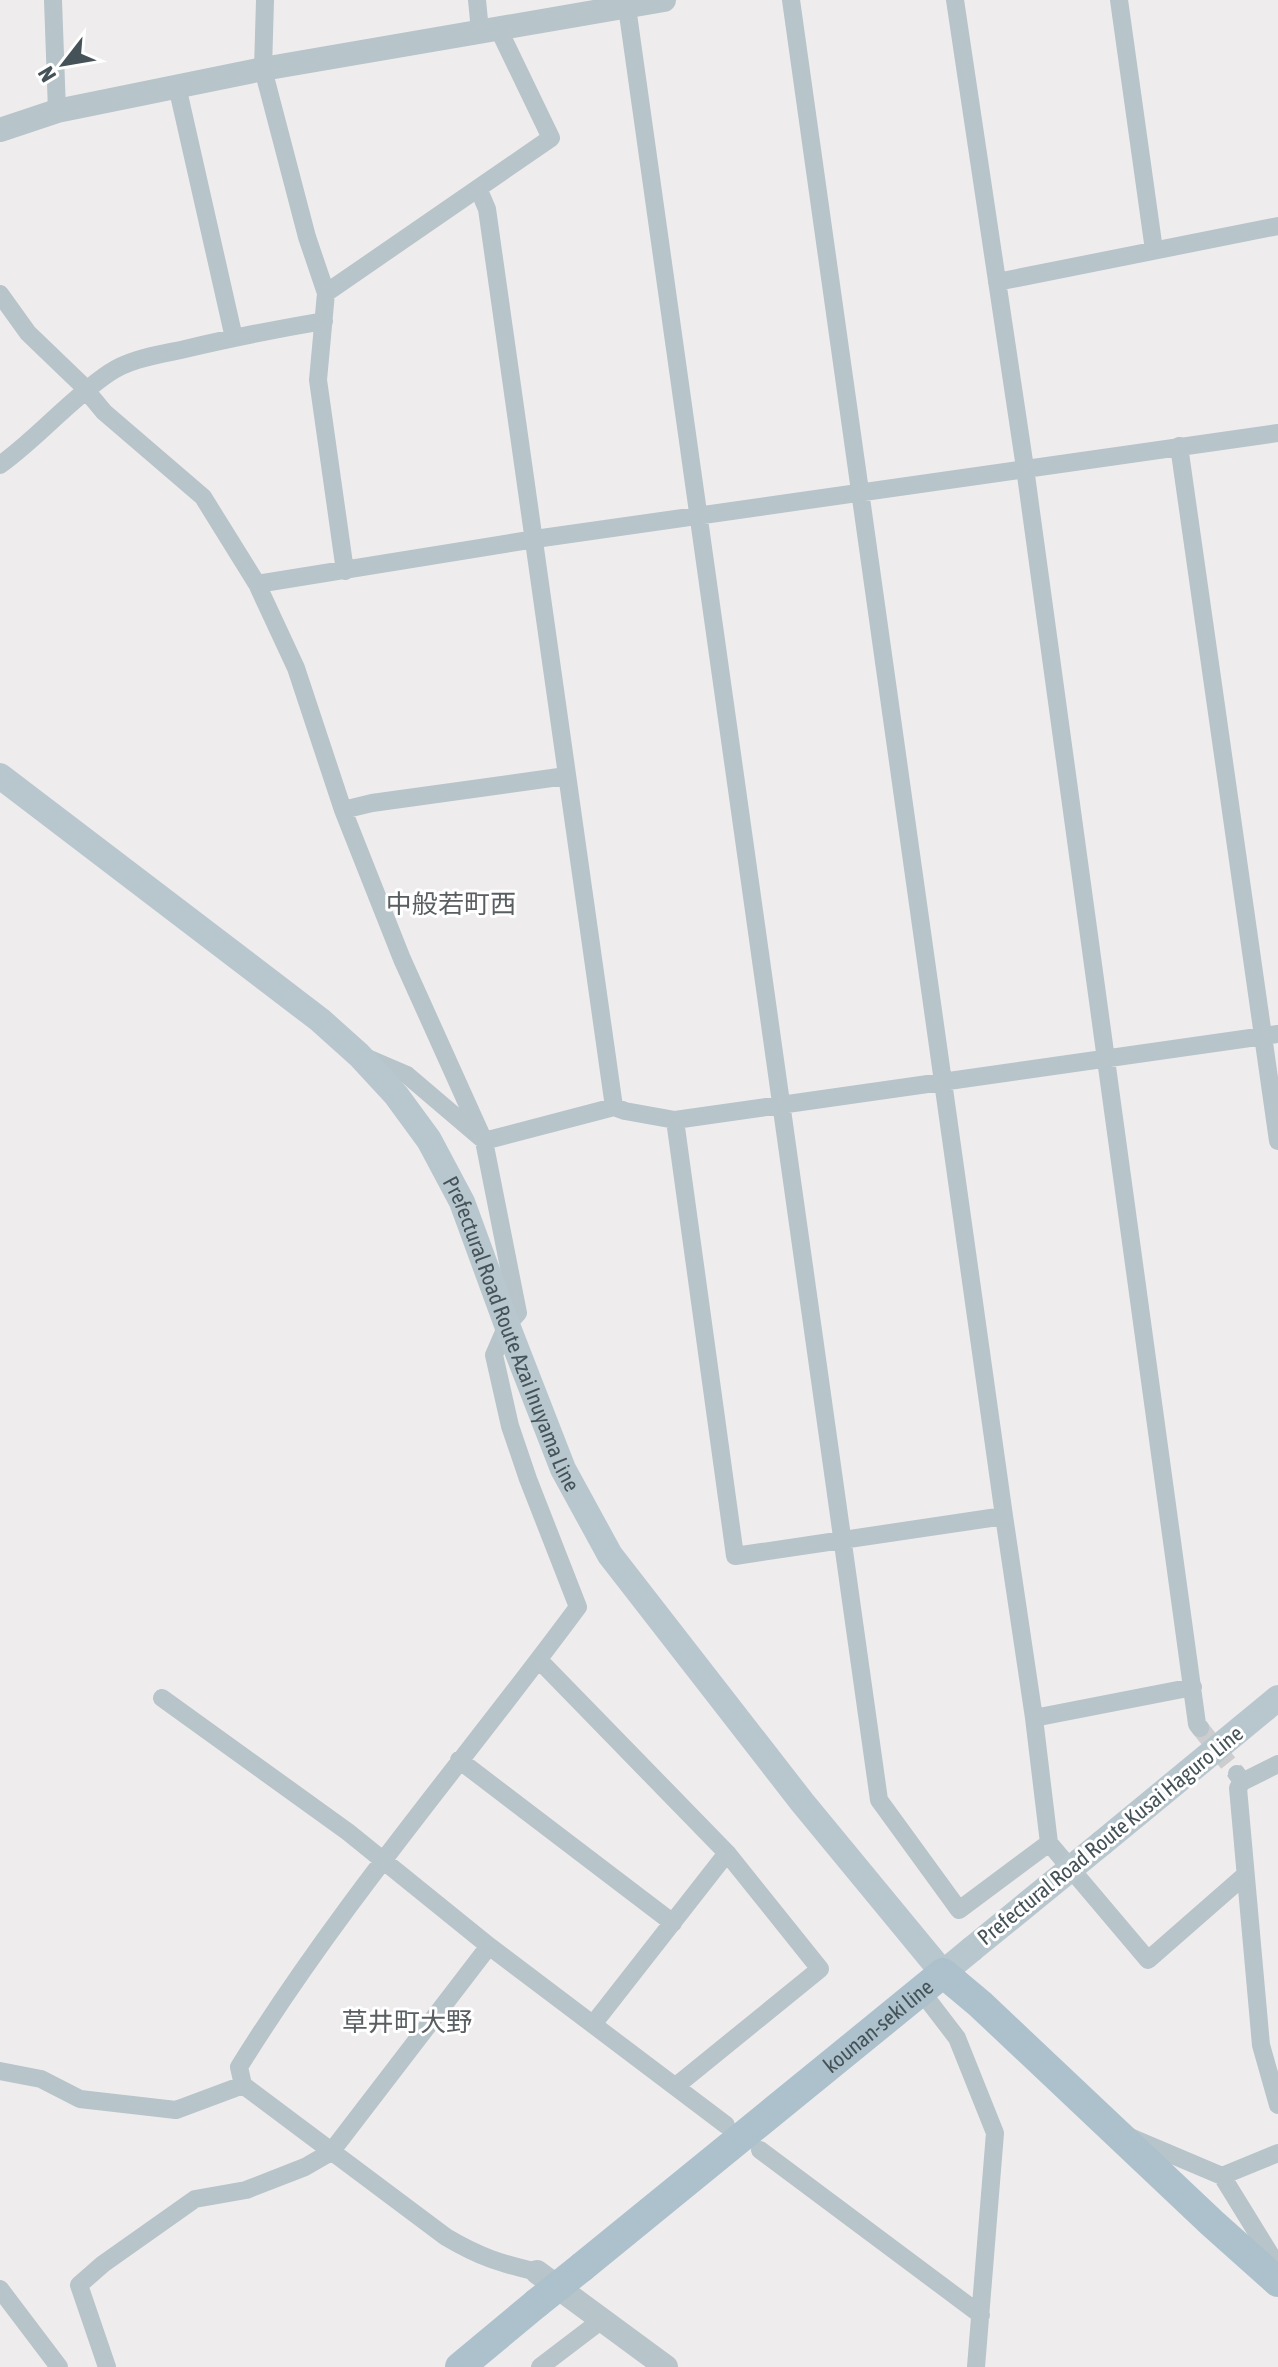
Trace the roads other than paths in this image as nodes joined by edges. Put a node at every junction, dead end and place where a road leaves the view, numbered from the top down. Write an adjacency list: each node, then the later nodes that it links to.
1 (53, 0): 12 (street)
2 (265, 0): 10 (street)
3 (477, 0): 9 (street)
4 (664, 0): 8 (street)
5 (791, 0): 27 (street)
6 (955, 0): 17 (street)
7 (1119, 0): 16 (street)
8 (626, 3): 9 (street); 28 (street)
9 (489, 30): 10 (street); 14 (street)
10 (263, 69): 11 (street); 18 (street)
11 (177, 86): 12 (street); 21 (street)
12 (57, 111): 13 (street)
13 (0, 130)
14 (478, 188): 18 (street); 29 (street)
15 (1278, 226): 16 (street)
16 (1154, 250): 17 (street)
17 (997, 282): 26 (street)
18 (326, 293): 20 (street)
19 (0, 294): 22 (street)
20 (324, 321): 21 (street); 30 (street)
21 (234, 338): 22 (street)
22 (86, 390): 25 (street); 31 (street)
23 (1278, 433): 24 (street)
24 (1179, 446): 26 (street); 35 (street)
25 (0, 465)
26 (1025, 468): 27 (street); 37 (street)
27 (860, 492): 28 (street); 38 (street)
28 (698, 515): 29 (street); 39 (street)
29 (535, 539): 30 (street); 33 (street)
30 (345, 571): 31 (street)
31 (257, 584): 34 (street)
32 (0, 776): 36 (main road, Prefectural Road Route Azai Inuyama Line)
33 (566, 776): 34 (street); 40 (street)
34 (343, 810): 42 (street)
35 (1271, 1035): 37 (street); 43 (street)
36 (359, 1055): 42 (street); 44 (main road, Prefectural Road Route Azai Inuyama Line)
37 (1105, 1057): 38 (street); 48 (street)
38 (942, 1082): 39 (street); 45 (street)
39 (779, 1104): 41 (street); 46 (street)
40 (614, 1107): 41 (street); 42 (street)
41 (675, 1120): 46 (street)
42 (484, 1141): 44 (street)
43 (1278, 1141)
44 (507, 1325): 47 (street); 61 (main road, Prefectural Road Route Azai Inuyama Line)
45 (1004, 1516): 46 (street); 51 (street)
46 (842, 1542): 55 (street)
47 (539, 1660): 53 (street); 56 (street)
48 (1193, 1687): 51 (street); 52 (street)
49 (162, 1698): 57 (street)
50 (1278, 1698): 61 (main road, Prefectural Road Route Kusai Haguro Line, bridge)
51 (1034, 1718): 55 (street)
52 (1200, 1728)
53 (459, 1760): 57 (street); 59 (street)
54 (1278, 1764): 58 (street)
55 (1049, 1843): 58 (street)
56 (727, 1853): 59 (street); 65 (street)
57 (382, 1859): 60 (street); 64 (street)
58 (1244, 1876): 66 (street)
59 (673, 1923): 62 (street)
60 (489, 1946): 62 (street); 70 (street)
61 (932, 1982): 68 (main road, kounan-seki line); 77 (street); 81 (main road, kounan-seki line, bridge)
62 (594, 2023): 65 (street)
63 (0, 2071): 64 (street)
64 (243, 2085): 70 (street)
65 (676, 2086): 67 (street)
66 (1278, 2105)
67 (726, 2125)
68 (1113, 2129): 72 (street); 75 (main road, kounan-seki line)
69 (760, 2150): 77 (street)
70 (331, 2152): 74 (street); 80 (street)
71 (1278, 2153): 72 (street)
72 (1222, 2176): 73 (street)
73 (1278, 2267)
74 (537, 2272): 78 (street)
75 (1278, 2282)
76 (0, 2289): 79 (street)
77 (981, 2315): 84 (street)
78 (603, 2319): 82 (street); 83 (street)
79 (59, 2367)
80 (107, 2367)
81 (460, 2367)
82 (540, 2367)
83 (666, 2367)
84 (976, 2367)

